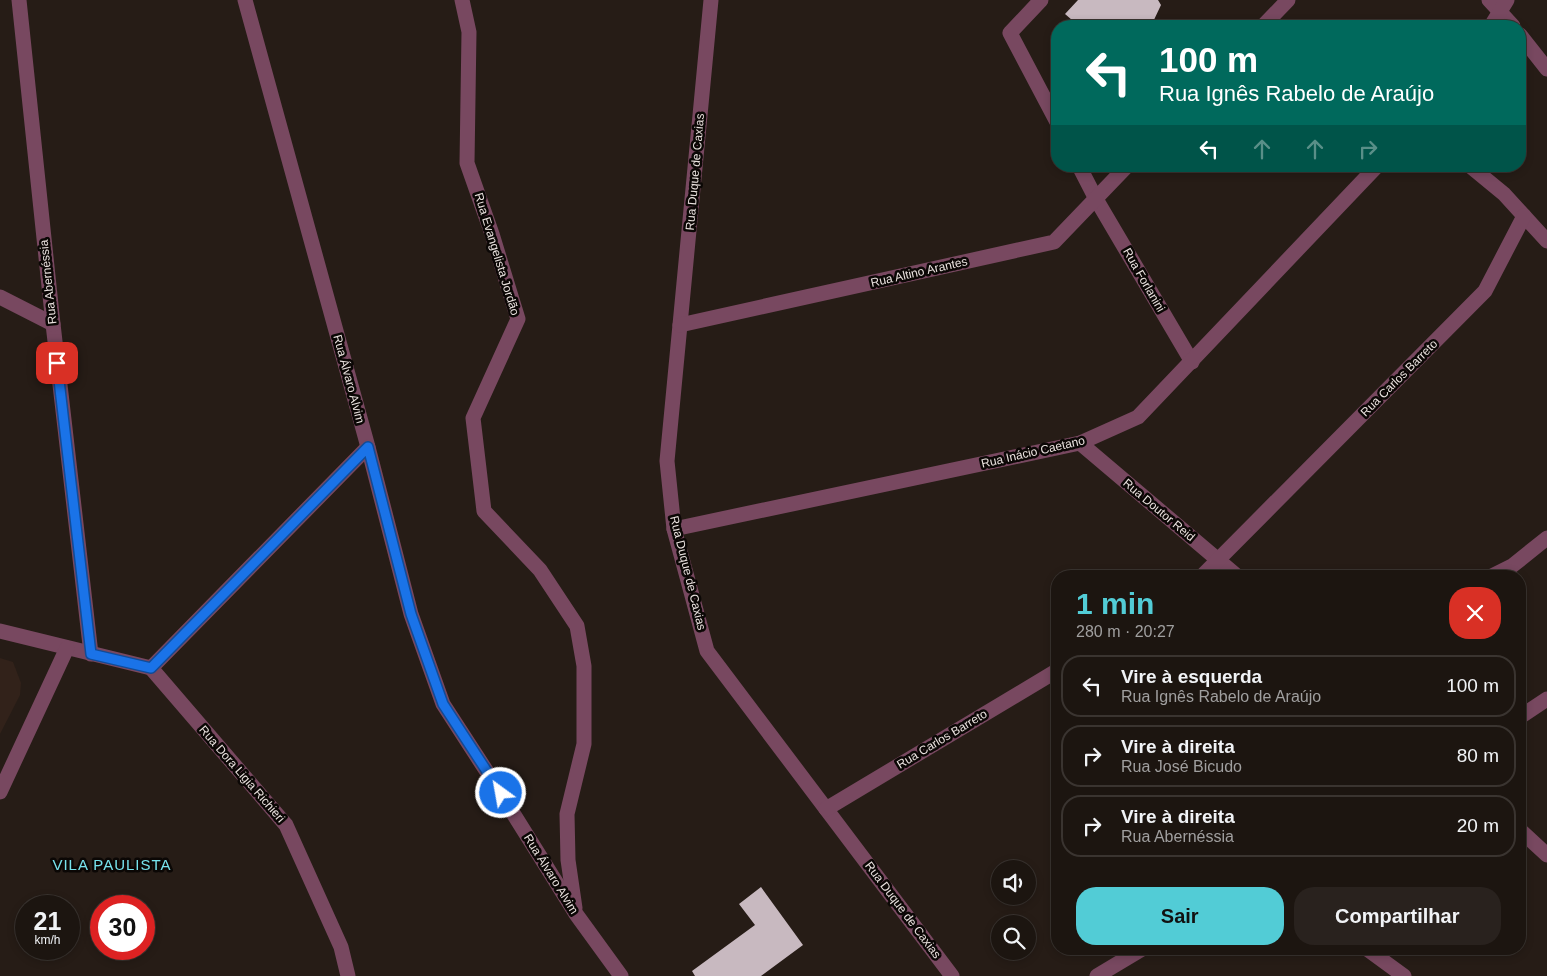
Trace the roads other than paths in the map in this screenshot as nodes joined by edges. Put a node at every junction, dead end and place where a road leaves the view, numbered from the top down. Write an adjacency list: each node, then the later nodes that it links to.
1 (18, 0): 23 (street, Rua Abernéssia)
2 (245, 0): 27 (street, Rua Álvaro Alvim)
3 (462, 0): 45 (street, Rua Evangelista Jordão)
4 (711, 0): 24 (street, Rua Duque de Caxias)
5 (1041, 0): 14 (street)
6 (1288, 0): 9 (street)
7 (1489, 0): 8 (street)
8 (1504, 6): 10 (street); 11 (street)
9 (1269, 20)
10 (1495, 20)
11 (1510, 20)
12 (1526, 43): 13 (street)
13 (1547, 69)
14 (1051, 111)
15 (1083, 172): 19 (street, Rua Forlanini)
16 (1122, 172): 19 (street, Rua Altino Arantes)
17 (1371, 172): 25 (street, Rua Inácio Caetano)
18 (1477, 172): 20 (street)
19 (1096, 198): 24 (street, Rua Altino Arantes); 25 (street, Rua Forlanini)
20 (1524, 216): 21 (street); 30 (street, Rua Carlos Barreto)
21 (1547, 241)
22 (0, 297): 23 (street)
23 (53, 324): 36 (street, Rua Abernéssia)
24 (680, 325): 28 (street, Rua Duque de Caxias)
25 (1192, 362): 26 (street, Rua Inácio Caetano)
26 (1080, 443): 28 (street, Rua Inácio Caetano); 30 (street, Rua Doutor Reid)
27 (368, 447): 37 (street); 45 (street, Rua Álvaro Alvim)
28 (674, 529): 42 (street, Rua Duque de Caxias)
29 (1547, 538): 33 (street)
30 (1219, 561): 31 (street, Rua Carlos Barreto); 32 (street, Rua Doutor Reid)
31 (1209, 570)
32 (1230, 570)
33 (1504, 570)
34 (0, 631): 35 (street)
35 (67, 648): 36 (street); 41 (street)
36 (91, 654): 37 (street)
37 (151, 668): 48 (street, Rua Dora Ligia Richieri)
38 (1051, 674): 42 (street, Rua Carlos Barreto)
39 (1547, 699): 40 (street)
40 (1526, 713)
41 (0, 792)
42 (826, 809): 50 (street, Rua Duque de Caxias)
43 (1526, 836): 44 (street)
44 (1547, 855)
45 (576, 914): 49 (street, Rua Álvaro Alvim)
46 (1132, 955): 51 (street)
47 (1375, 955): 52 (street)
48 (348, 976)
49 (621, 976)
50 (952, 976)
51 (1097, 976)
52 (1404, 976)

